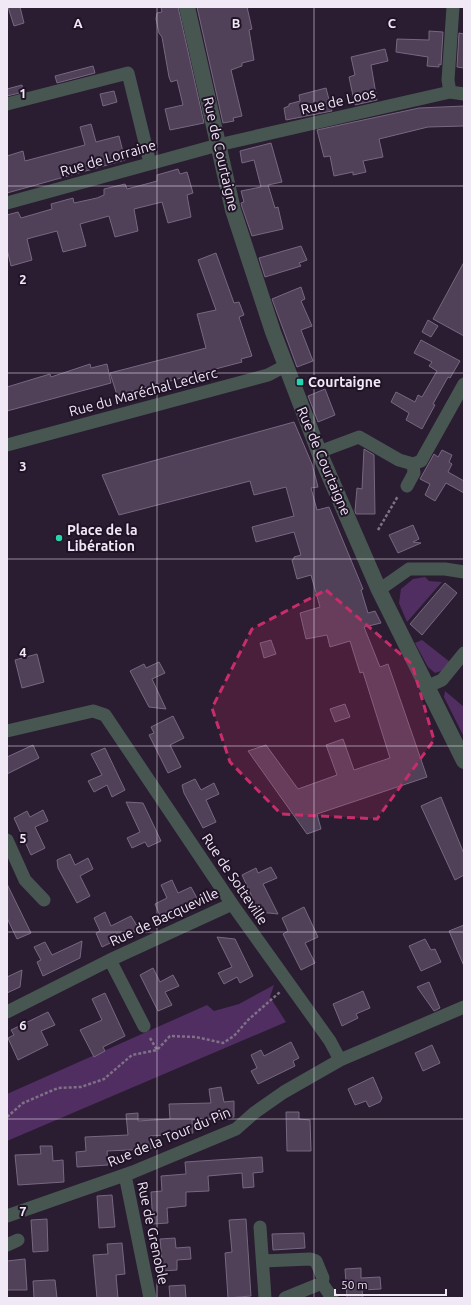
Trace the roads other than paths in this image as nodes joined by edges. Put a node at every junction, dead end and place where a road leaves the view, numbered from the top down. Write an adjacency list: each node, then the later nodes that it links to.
1 (187, 7): 6 (street, Rue de Courtaigne)
2 (454, 7): 3 (street)
3 (450, 92): 4 (street, Rue de Loos); 6 (street, Rue de Loos)
4 (464, 94)
5 (7, 104): 7 (street)
6 (218, 145): 7 (street, Rue de Lorraine); 9 (street, Rue de Courtaigne)
7 (150, 163): 8 (street, Rue de Lorraine)
8 (7, 203)
9 (285, 366): 11 (street, Rue du Maréchal Leclerc); 12 (street, Rue de Courtaigne)
10 (464, 384): 13 (street)
11 (7, 445)
12 (319, 452): 13 (street); 16 (street, Rue de Courtaigne)
13 (413, 464): 14 (street)
14 (407, 486)
15 (464, 572): 16 (street)
16 (379, 590): 18 (street, Rue de Courtaigne)
17 (464, 653): 18 (street)
18 (426, 687): 20 (street, Rue de Courtaigne)
19 (7, 731): 23 (street, Rue de Sotteville)
20 (464, 760)
21 (7, 840): 22 (street)
22 (44, 900)
23 (232, 904): 24 (street, Rue de Bacqueville); 28 (street, Rue de Sotteville)
24 (110, 960): 26 (street, Rue de Bacqueville); 27 (street, Rue de Bacqueville)
25 (464, 1006): 28 (street, Rue de la Tour du Pin)
26 (7, 1012)
27 (144, 1026)
28 (340, 1060): 29 (street, Rue de la Tour du Pin)
29 (125, 1175): 30 (street, Rue de la Tour du Pin); 34 (street, Rue de Grenoble)
30 (7, 1216)
31 (260, 1227): 32 (street)
32 (263, 1261): 33 (street); 35 (street)
33 (322, 1283): 36 (street); 37 (street)
34 (150, 1298)
35 (265, 1298)
36 (285, 1298)
37 (332, 1298)

